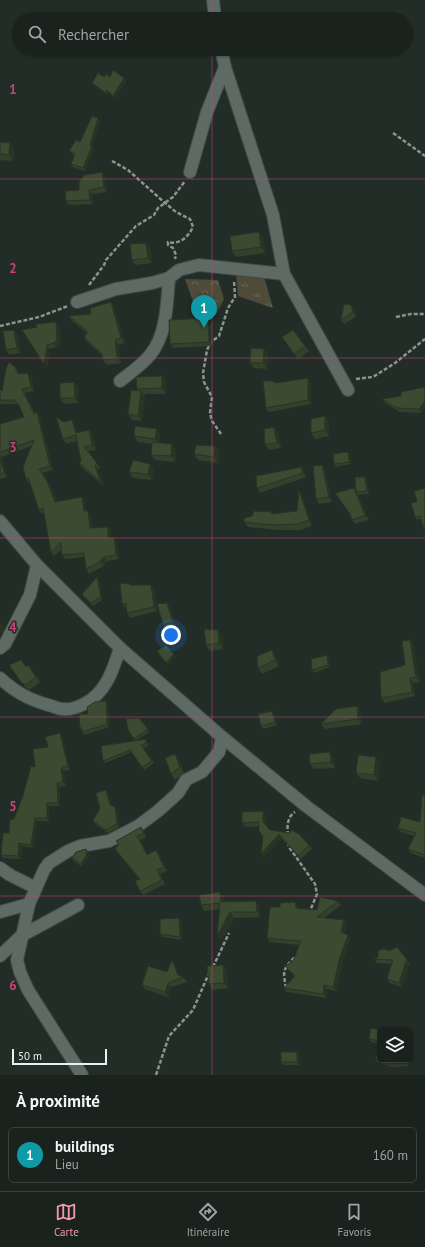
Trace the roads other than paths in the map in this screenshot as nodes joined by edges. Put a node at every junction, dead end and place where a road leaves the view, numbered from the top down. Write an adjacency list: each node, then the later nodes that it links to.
1 (212, 0): 2 (street)
2 (214, 12)
3 (223, 56): 4 (street)
4 (225, 67): 5 (street); 6 (street)
5 (190, 172)
6 (284, 274): 7 (street); 10 (street)
7 (169, 278): 8 (street); 9 (street)
8 (77, 302)
9 (120, 381)
10 (346, 386)
11 (0, 521): 12 (street)
12 (37, 565): 13 (street); 14 (street)
13 (0, 648)
14 (120, 648): 15 (street); 16 (street)
15 (0, 678)
16 (222, 737): 18 (street); 19 (street)
17 (0, 868): 18 (street)
18 (36, 888): 20 (street)
19 (425, 895)
20 (29, 904): 22 (street); 23 (street)
21 (78, 905): 23 (street)
22 (0, 912)
23 (21, 936): 24 (street); 25 (street)
24 (0, 956)
25 (82, 1075)

